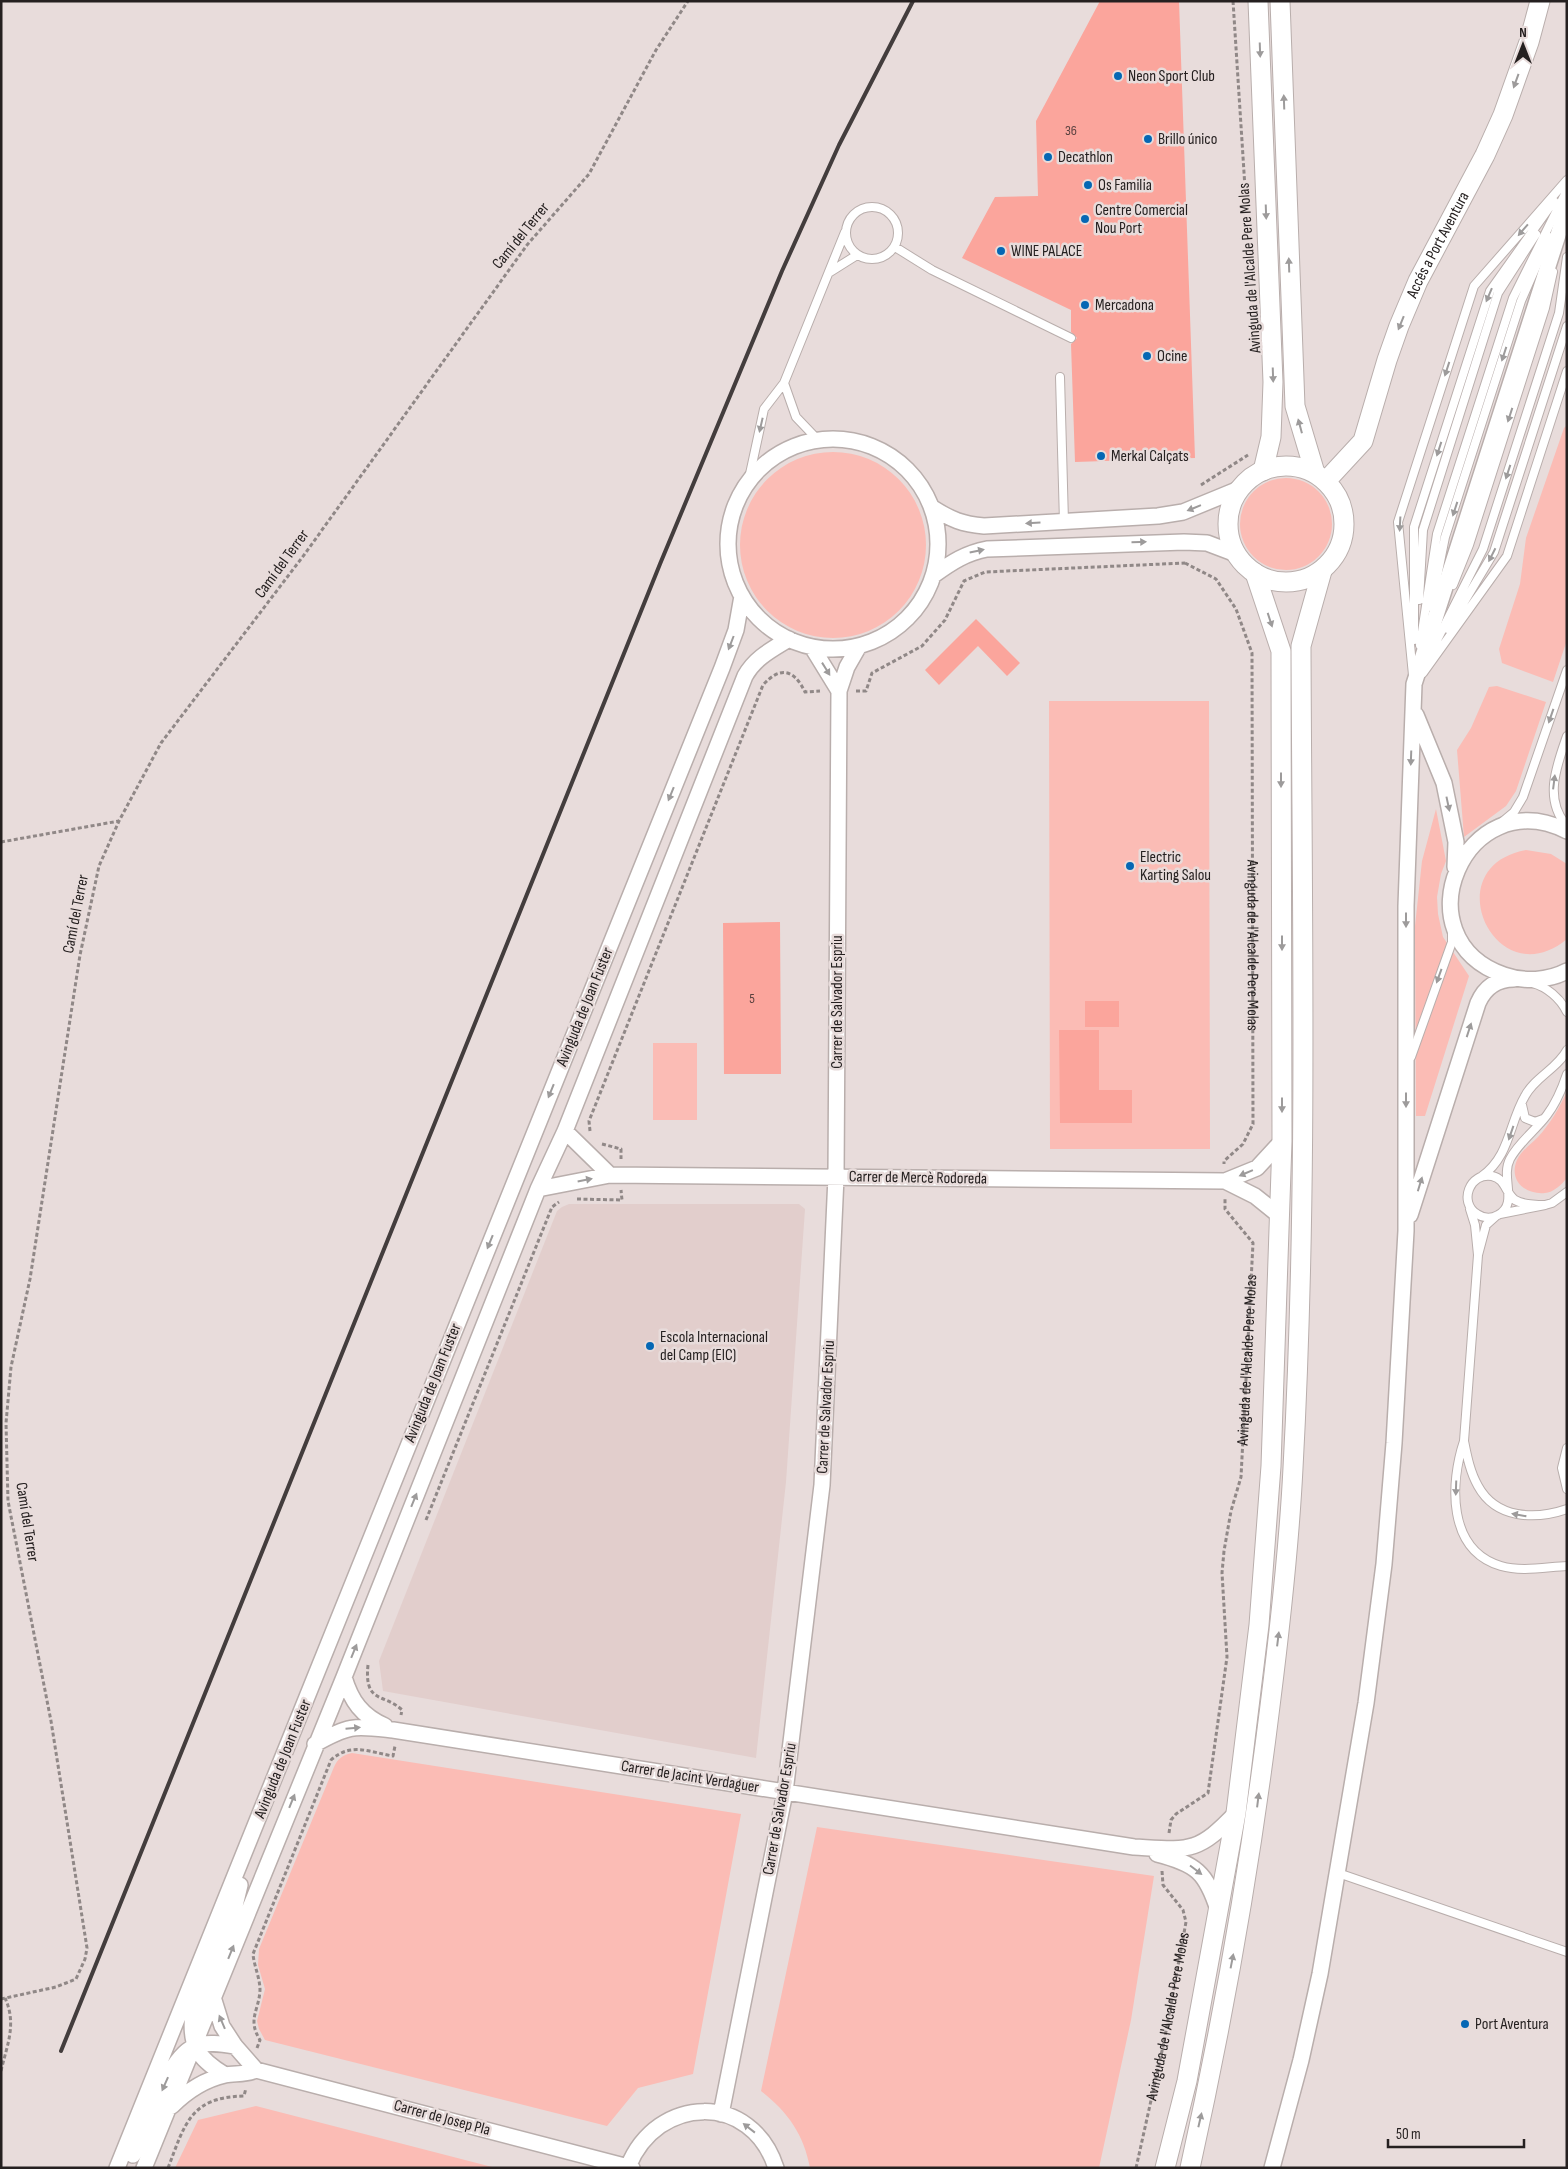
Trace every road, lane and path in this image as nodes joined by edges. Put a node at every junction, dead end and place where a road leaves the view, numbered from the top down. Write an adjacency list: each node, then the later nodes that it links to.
1 (688, 1): 46 (path, Camí del Terrer)
2 (1233, 1): 7 (path, Avinguda de l'Alcalde Pere Molas)
3 (1258, 1): 25 (street, Avinguda de l'Alcalde Pere Molas, one-way to 25)
4 (1280, 1): 26 (street, one-way to 4)
5 (1540, 1): 26 (street, Accés a Port Aventura, one-way to 26)
6 (1567, 183): 41 (lane, one-way to 41); 41 (lane, one-way to 41)
7 (1245, 189)
8 (1567, 190): 41 (lane)
9 (1567, 195): 41 (lane, one-way to 41)
10 (1567, 207): 41 (street)
11 (1567, 217): 41 (lane, one-way to 41)
12 (845, 232): 13 (lane); 14 (lane); 16 (lane)
13 (895, 247): 14 (lane); 18 (lane)
14 (857, 256): 16 (lane)
15 (1567, 257): 41 (lane, one-way to 41)
16 (830, 272): 21 (lane)
17 (1567, 326): 41 (lane, one-way to 41)
18 (1071, 338)
19 (1567, 371): 22 (lane)
20 (1060, 377): 31 (lane)
21 (784, 384): 23 (lane); 27 (lane, one-way to 27)
22 (1565, 386): 41 (lane)
23 (818, 440): 27 (street); 30 (street)
24 (1250, 447): 28 (path)
25 (1263, 470): 26 (street); 29 (street)
26 (1320, 477): 33 (street)
27 (748, 483): 36 (street)
28 (1199, 487)
29 (1239, 489): 31 (street, one-way to 31); 32 (street)
30 (933, 508): 31 (street, one-way to 30); 35 (street)
31 (1064, 522)
32 (1236, 554): 34 (street); 35 (street, one-way to 32)
33 (1322, 571): 34 (street); 109 (street, one-way to 33)
34 (1255, 573): 62 (street, Avinguda de l'Alcalde Pere Molas, one-way to 62)
35 (934, 575): 38 (street)
36 (742, 596): 37 (street); 87 (street, Avinguda de Joan Fuster, one-way to 87)
37 (789, 640): 39 (street); 61 (street, Avinguda de Joan Fuster)
38 (859, 646): 39 (street); 42 (street, Carrer de Salvador Espriu)
39 (812, 647): 42 (street, one-way to 42)
40 (1567, 670): 49 (lane, one-way to 49)
41 (1414, 684): 44 (street)
42 (839, 691): 64 (street, Carrer de Salvador Espriu)
43 (866, 691): 66 (path, Avinguda de l'Alcalde Pere Molas)
44 (1413, 709): 51 (street, one-way to 51); 58 (street, one-way to 58)
45 (1567, 736): 47 (lane, one-way to 45)
46 (118, 821): 50 (path); 93 (path, Camí del Terrer)
47 (1567, 826)
48 (1567, 831): 49 (street)
49 (1490, 832): 51 (street)
50 (1, 842)
51 (1451, 887): 52 (street)
52 (1450, 912): 54 (street); 58 (lane, one-way to 58)
53 (1567, 971): 54 (street)
54 (1516, 979): 55 (lane); 74 (street, one-way to 54)
55 (1567, 1012)
56 (1567, 1050): 59 (lane)
57 (1567, 1074): 60 (lane)
58 (1406, 1080): 74 (street, one-way to 74)
59 (1523, 1100): 60 (lane); 65 (lane, one-way to 65)
60 (1545, 1118): 68 (lane)
61 (565, 1131): 63 (street); 67 (street, Avinguda de Joan Fuster)
62 (1282, 1141): 66 (street, Carrer de Mercè Rodoreda, one-way to 66); 73 (street, Avinguda de l'Alcalde Pere Molas)
63 (610, 1175): 64 (street, Carrer de Mercè Rodoreda); 67 (street, Carrer de Mercè Rodoreda, one-way to 63)
64 (836, 1177): 66 (street, Carrer de Mercè Rodoreda); 85 (street, Carrer de Salvador Espriu)
65 (1479, 1178): 68 (lane); 71 (lane)
66 (1225, 1182): 73 (street, Carrer de Mercè Rodoreda); 88 (path, Avinguda de l'Alcalde Pere Molas)
67 (538, 1189): 81 (street, Avinguda de Joan Fuster, one-way to 67)
68 (1508, 1190): 70 (lane); 72 (lane)
69 (1567, 1192): 70 (lane)
70 (1545, 1205): 72 (lane)
71 (1470, 1207): 72 (lane); 75 (lane)
72 (1498, 1215): 75 (lane)
73 (1280, 1216): 86 (street, Avinguda de l'Alcalde Pere Molas)
74 (1406, 1231): 89 (street)
75 (1478, 1255): 76 (lane)
76 (1464, 1441): 79 (lane, one-way to 76); 80 (lane, one-way to 80)
77 (1567, 1448): 78 (lane)
78 (1567, 1489)
79 (1567, 1509)
80 (1567, 1566)
81 (344, 1677): 82 (street, Carrer de Jacint Verdaguer); 83 (street, Avinguda de Joan Fuster)
82 (393, 1730): 83 (street, Carrer de Jacint Verdaguer, one-way to 82); 85 (street, Carrer de Jacint Verdaguer)
83 (315, 1744): 92 (street, Avinguda de Joan Fuster, one-way to 83)
84 (393, 1756): 96 (path)
85 (785, 1792): 88 (street, Carrer de Jacint Verdaguer); 100 (street, Carrer de Salvador Espriu)
86 (1236, 1813): 88 (street, Carrer de Jacint Verdaguer); 90 (street, Avinguda de l'Alcalde Pere Molas)
87 (254, 1830): 94 (street); 102 (street, Avinguda de Joan Fuster)
88 (1165, 1852): 90 (street, Carrer de Jacint Verdaguer, one-way to 90); 107 (path, Avinguda de l'Alcalde Pere Molas)
89 (1338, 1873): 91 (lane); 110 (street)
90 (1218, 1911): 108 (street, Avinguda de l'Alcalde Pere Molas)
91 (1567, 1952)
92 (213, 1997): 94 (street, Avinguda de Joan Fuster); 95 (street, one-way to 92)
93 (3, 1999): 97 (path)
94 (194, 2046): 95 (street); 98 (street); 99 (street, Avinguda de Joan Fuster); 103 (street, one-way to 103)
95 (235, 2046): 96 (street)
96 (253, 2068): 98 (street, Carrer de Josep Pla); 101 (street, Carrer de Josep Pla); 105 (path)
97 (1, 2071)
98 (226, 2075): 99 (street, Carrer de Josep Pla)
99 (168, 2110): 104 (street, Avinguda de Joan Fuster)
100 (721, 2114): 101 (street, Carrer de Josep Pla); 106 (street, Carrer de Josep Pla, one-way to 100)
101 (629, 2167)
102 (117, 2168)
103 (124, 2168)
104 (144, 2168)
105 (168, 2168)
106 (776, 2168)
107 (1136, 2168)
108 (1165, 2168)
109 (1190, 2168)
110 (1272, 2168)

